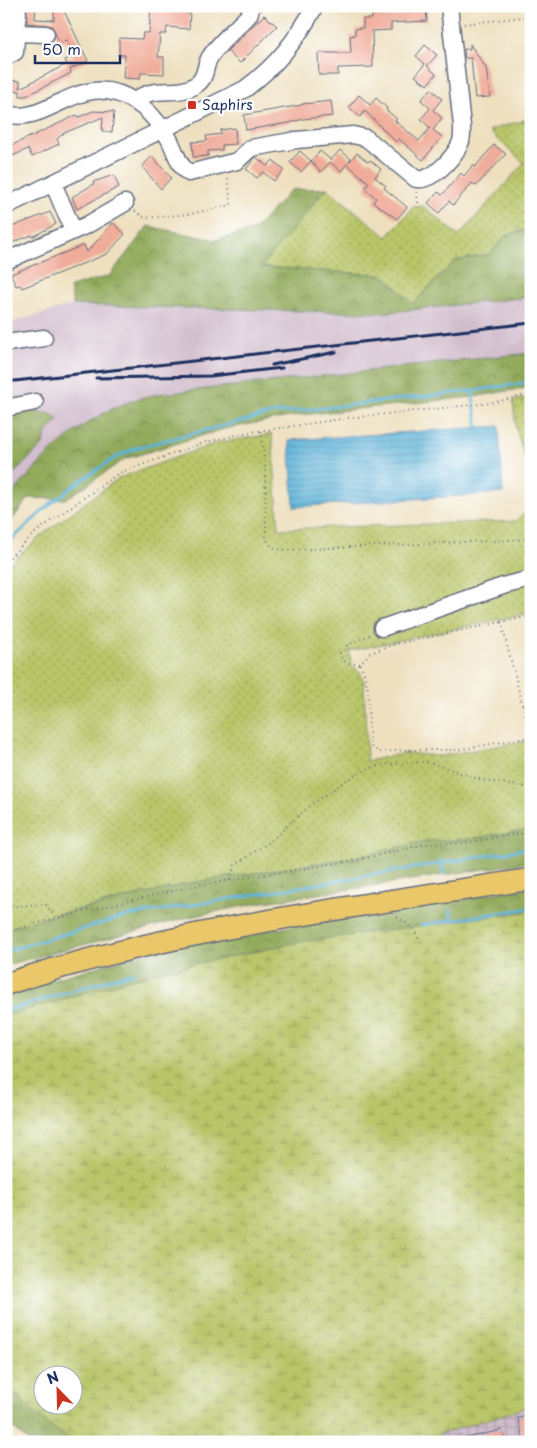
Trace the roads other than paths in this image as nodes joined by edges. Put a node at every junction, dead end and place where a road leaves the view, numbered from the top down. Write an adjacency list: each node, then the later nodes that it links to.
1 (252, 6): 8 (street)
2 (315, 6): 10 (street)
3 (449, 6): 10 (street)
4 (18, 12): 5 (street)
5 (17, 34): 6 (street); 7 (street)
6 (46, 34)
7 (6, 57)
8 (136, 101): 9 (street); 10 (street)
9 (6, 114)
10 (162, 130): 11 (street)
11 (53, 183): 13 (street); 14 (street)
12 (125, 203): 14 (street)
13 (6, 206)
14 (74, 230): 15 (street)
15 (6, 262)
16 (44, 338): 17 (street)
17 (6, 343)
18 (36, 402): 19 (street)
19 (6, 408)
20 (531, 580): 21 (street)
21 (382, 628)
22 (531, 879): 23 (main road)
23 (6, 984)

